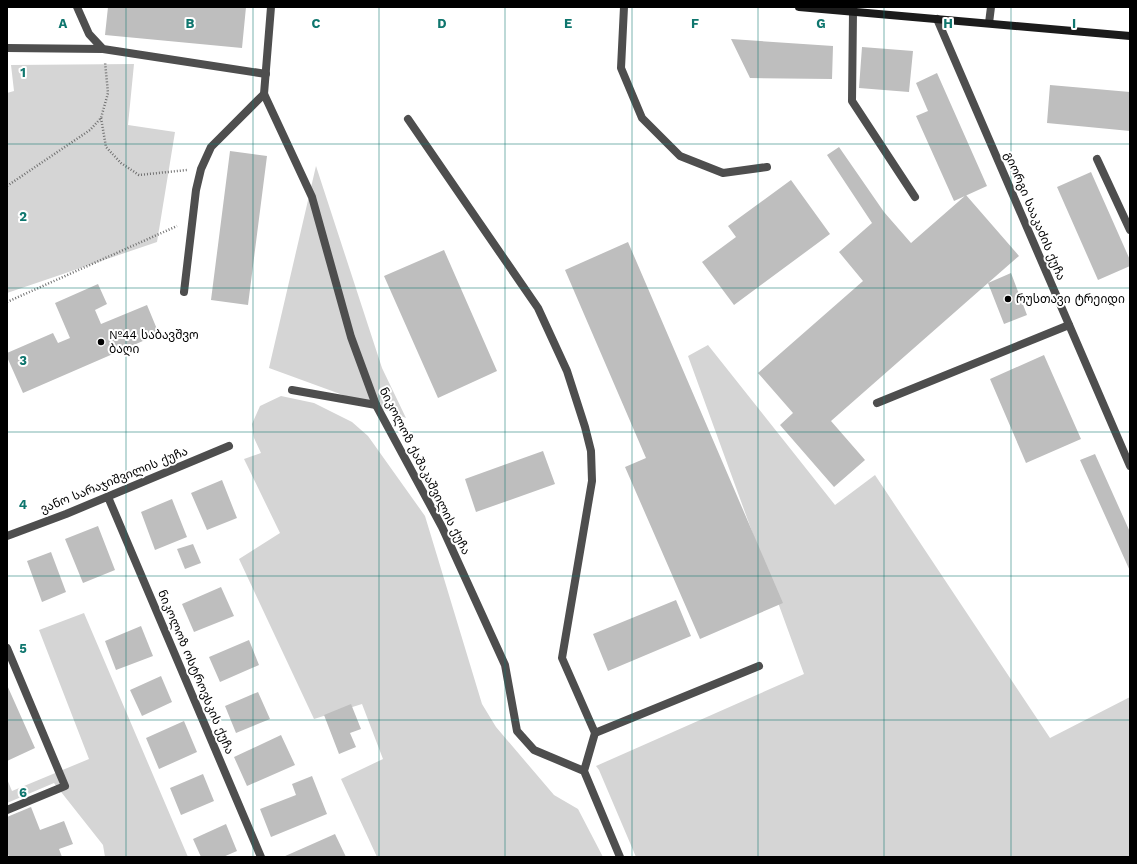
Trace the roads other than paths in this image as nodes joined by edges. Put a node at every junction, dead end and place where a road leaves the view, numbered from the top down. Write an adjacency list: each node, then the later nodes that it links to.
1 (77, 7): 11 (street)
2 (271, 7): 12 (street)
3 (624, 7): 16 (street)
4 (800, 7): 6 (main road)
5 (991, 7): 8 (street)
6 (853, 12): 7 (main road); 17 (street)
7 (936, 19): 8 (main road); 20 (street, გიორგი სააკაძის ქუჩა)
8 (989, 24): 9 (main road)
9 (1130, 36)
10 (7, 48): 11 (street)
11 (103, 49): 12 (street)
12 (266, 74): 13 (street)
13 (264, 94): 19 (street); 23 (street, ნიკოლოზ ქაშაკაშვილის ქუჩა)
14 (408, 119): 30 (street)
15 (1097, 159): 18 (street)
16 (767, 166)
17 (915, 197)
18 (1130, 230)
19 (184, 292)
20 (1069, 325): 22 (street); 25 (street, გიორგი სააკაძის ქუჩა)
21 (292, 390): 23 (street)
22 (877, 403)
23 (376, 405): 31 (street, ნიკოლოზ ქაშაკაშვილის ქუჩა)
24 (229, 446): 26 (street, ვანო სარაჯიშვილის ქუჩა)
25 (1130, 466)
26 (108, 497): 27 (street, ვანო სარაჯიშვილის ქუჩა); 33 (street, ნიკოლოზ ოსტროვსკის ქუჩა)
27 (7, 536)
28 (7, 648): 32 (street)
29 (759, 666): 30 (street)
30 (595, 733): 31 (street)
31 (584, 770): 34 (street)
32 (7, 810)
33 (261, 857)
34 (620, 857)

